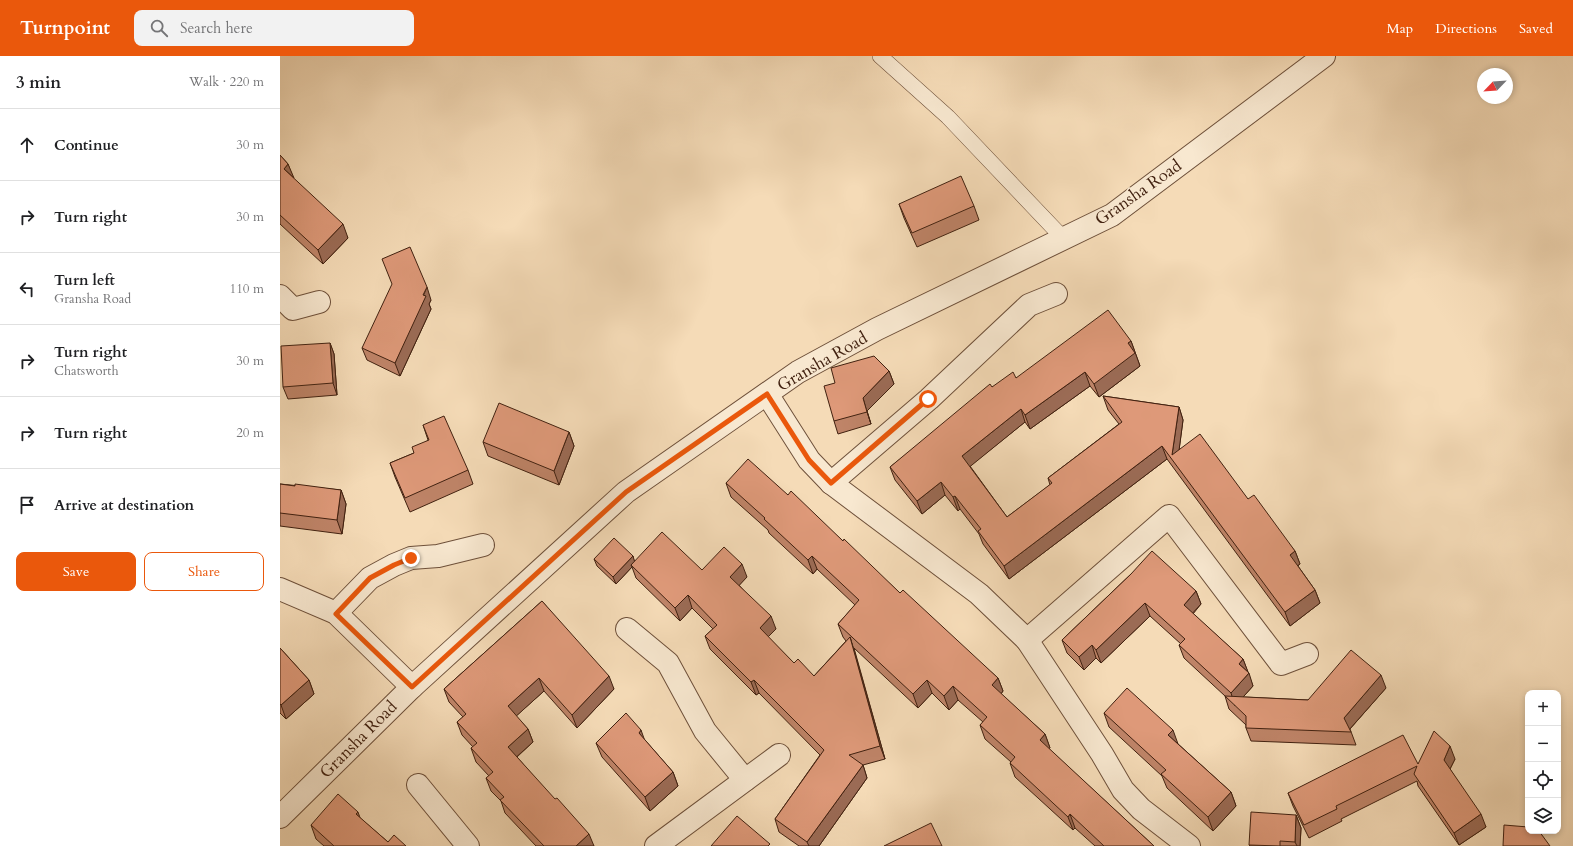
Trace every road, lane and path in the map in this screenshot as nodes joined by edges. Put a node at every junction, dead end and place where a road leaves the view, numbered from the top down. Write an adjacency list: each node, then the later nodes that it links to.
1 (880, 56): 3 (lane)
2 (1324, 56): 3 (street, Gransha Road)
3 (1063, 238): 7 (street, Gransha Road)
4 (1056, 294): 8 (street)
5 (280, 296): 6 (street)
6 (319, 302)
7 (767, 394): 8 (street); 15 (street, Gransha Road)
8 (831, 483): 13 (street)
9 (483, 545): 11 (street)
10 (280, 589): 11 (street)
11 (336, 614): 15 (street)
12 (627, 629): 17 (street)
13 (1026, 640): 14 (street); 22 (street)
14 (1307, 654)
15 (412, 687): 19 (street, Gransha Road)
16 (779, 755): 17 (street)
17 (745, 780): 21 (street)
18 (418, 785): 20 (street)
19 (280, 817)
20 (468, 846)
21 (656, 846)
22 (1189, 846)

